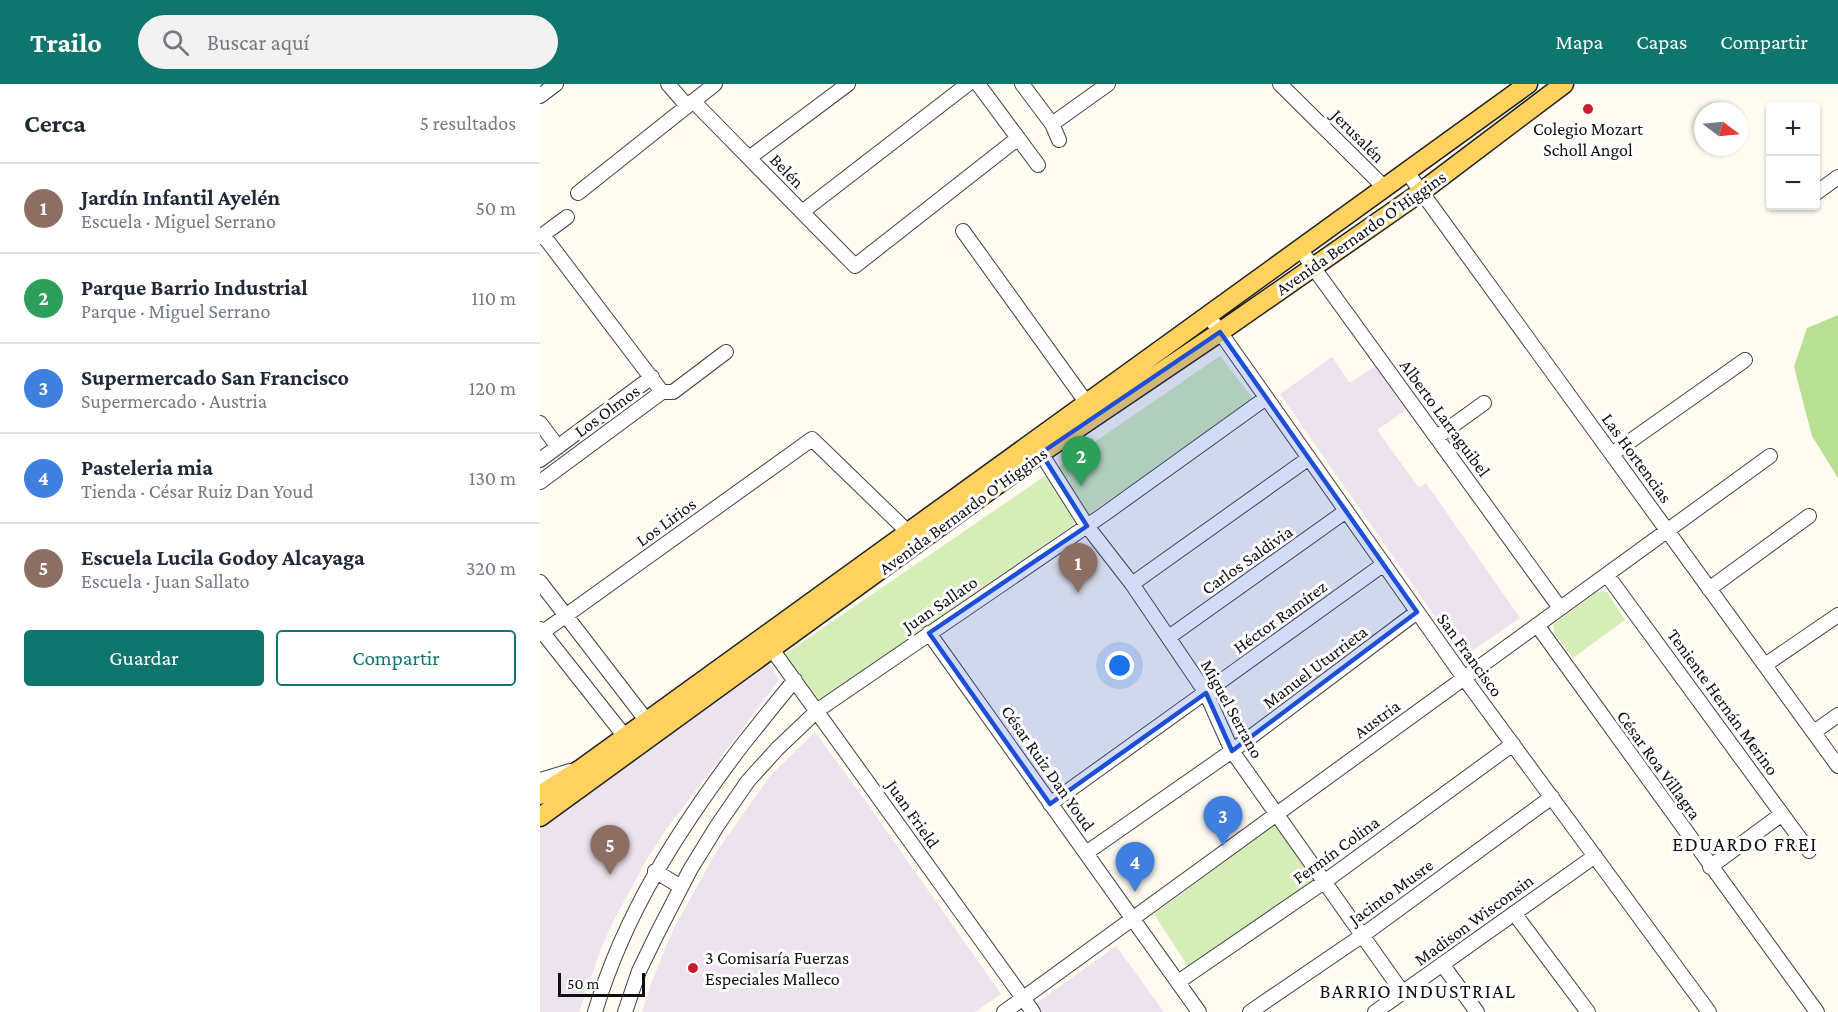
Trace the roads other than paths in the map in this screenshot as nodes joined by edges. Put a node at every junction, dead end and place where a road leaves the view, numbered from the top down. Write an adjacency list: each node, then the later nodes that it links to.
1 (555, 84): 12 (street)
2 (668, 84): 13 (street, Belén)
3 (715, 84): 13 (street)
4 (848, 84): 17 (street)
5 (968, 84): 25 (street)
6 (978, 84): 15 (street)
7 (1022, 84): 14 (street)
8 (1108, 84): 14 (street)
9 (1280, 84): 21 (street, Jerusalén)
10 (1528, 84): 19 (main road, Avenida Bernardo O'Higgins)
11 (1564, 84): 23 (main road, Avenida Bernardo O'Higgins)
12 (540, 96)
13 (690, 104): 17 (street, Belén); 24 (street)
14 (1052, 124): 16 (street)
15 (1018, 138): 18 (street); 25 (street, Belén)
16 (1059, 140)
17 (749, 158): 25 (street, Belén)
18 (1038, 165)
19 (1407, 172): 21 (main road, Avenida Bernardo O'Higgins); 23 (street, Las Hortencias)
20 (1838, 177): 22 (street)
21 (1385, 188): 29 (main road, Avenida Bernardo O'Higgins)
22 (1820, 190)
23 (1421, 192): 30 (main road, Avenida Bernardo O'Higgins); 44 (street, Las Hortencias)
24 (578, 193)
25 (802, 212)
26 (567, 217): 28 (street)
27 (963, 231): 38 (street)
28 (541, 236): 35 (street)
29 (1300, 249): 30 (street, Alberto Larraguibel); 31 (main road, Avenida Bernardo O'Higgins)
30 (1313, 267): 32 (main road, Avenida Bernardo O'Higgins); 41 (street, Alberto Larraguibel)
31 (1208, 315): 32 (street, San Francisco); 38 (main road, Avenida Bernardo O'Higgins)
32 (1220, 332): 37 (street, San Francisco); 43 (main road, Avenida Bernardo O'Higgins)
33 (726, 352): 36 (street, Los Olmos)
34 (1745, 360): 44 (street)
35 (652, 377): 36 (street); 42 (street, Los Olmos)
36 (662, 392): 48 (street, Los Olmos)
37 (1266, 398): 46 (street, San Francisco); 51 (street, Juan Sallato)
38 (1086, 402): 43 (main road, Avenida Bernardo O'Higgins)
39 (1484, 403): 41 (street)
40 (540, 423): 42 (street)
41 (1437, 437): 59 (street, Alberto Larraguibel)
42 (558, 447): 47 (street, Los Olmos)
43 (1037, 447): 51 (street, Miguel Serrano); 52 (main road, Avenida Bernardo O'Higgins); 67 (main road, Avenida Bernardo O'Higgins)
44 (1612, 454): 53 (street, Las Hortencias)
45 (1770, 456): 53 (street, Austria)
46 (1309, 458): 49 (street, San Francisco); 57 (street)
47 (540, 460)
48 (540, 482)
49 (1346, 511): 54 (street, San Francisco); 66 (street, Carlos Saldivia)
50 (1809, 516): 58 (street)
51 (1087, 526): 57 (street, Miguel Serrano); 65 (street, Juan Sallato)
52 (908, 531): 62 (street, Los Lirios); 67 (main road, Avenida Bernardo O'Higgins)
53 (1667, 531): 55 (street, Austria); 58 (street, Las Hortencias)
54 (1384, 564): 60 (street, San Francisco); 71 (street, Héctor Ramírez)
55 (1607, 575): 59 (street, Austria); 86 (street, Teniente Hernán Merino)
56 (540, 582): 62 (street)
57 (1132, 584): 66 (street, Miguel Serrano)
58 (1709, 589): 68 (street, Las Hortencias)
59 (1560, 608): 63 (street, Austria)
60 (1417, 612): 69 (street, San Francisco); 78 (street, Manuel Uturrieta)
61 (1838, 615): 68 (street)
62 (566, 616): 64 (street, Los Lirios); 74 (street)
63 (1537, 625): 69 (street, Austria); 91 (street, César Roa Villagra)
64 (541, 632): 76 (street)
65 (929, 633): 72 (street, Juan Sallato); 84 (street, César Ruiz Dan Youd)
66 (1169, 637): 71 (street, Miguel Serrano)
67 (768, 642): 70 (street, Juan Frield); 74 (main road, Avenida Bernardo O'Higgins)
68 (1765, 665): 75 (street, Las Hortencias)
69 (1464, 678): 77 (street, San Francisco); 85 (street, Austria)
70 (795, 680): 72 (street, Juan Frield); 92 (street)
71 (1206, 693): 78 (street, Miguel Serrano); 84 (street, Héctor Ramírez)
72 (818, 710): 94 (street, Juan Sallato); 101 (street, Juan Frield)
73 (1838, 715): 75 (street)
74 (651, 727): 76 (main road, Avenida Bernardo O'Higgins)
75 (1814, 732): 79 (street, Las Hortencias)
76 (630, 742): 80 (main road, Avenida Bernardo O'Higgins); 87 (main road, Avenida Bernardo O'Higgins)
77 (1513, 744): 83 (street, San Francisco); 93 (street, Fermín Colina)
78 (1232, 752): 85 (street, Miguel Serrano); 89 (street, Manuel Uturrieta)
79 (1838, 766)
80 (582, 768): 81 (street); 82 (main road, Avenida Bernardo O'Higgins)
81 (540, 780)
82 (540, 795)
83 (1551, 797): 90 (street, San Francisco); 97 (street, Jacinto Musre)
84 (1050, 804): 89 (street, César Ruiz Dan Youd)
85 (1276, 814): 93 (street, Miguel Serrano); 96 (street, Austria)
86 (1782, 814): 88 (street, Teniente Hernán Merino); 91 (street)
87 (540, 817)
88 (1809, 851)
89 (1086, 853): 96 (street, César Ruiz Dan Youd)
90 (1594, 856): 95 (street, Madison Wisconsin); 111 (street, San Francisco)
91 (1710, 867): 112 (street, César Roa Villagra)
92 (655, 871): 94 (street); 102 (street)
93 (1324, 882): 97 (street, Miguel Serrano); 99 (street, Fermín Colina)
94 (681, 887): 103 (street, Juan Sallato)
95 (1514, 913): 98 (street, Madison Wisconsin); 110 (street)
96 (1133, 919): 99 (street, César Ruiz Dan Youd); 101 (street, Austria)
97 (1363, 935): 100 (street, Miguel Serrano); 107 (street, Jacinto Musre)
98 (1442, 964): 100 (street, Madison Wisconsin); 109 (street)
99 (1178, 982): 106 (street, César Ruiz Dan Youd)
100 (1403, 993): 108 (street, Madison Wisconsin)
101 (1022, 999): 104 (street, Austria); 105 (street, Juan Frield)
102 (595, 1012)
103 (625, 1012)
104 (1004, 1012)
105 (1033, 1012)
106 (1199, 1012)
107 (1250, 1012)
108 (1375, 1012)
109 (1477, 1012)
110 (1588, 1012)
111 (1709, 1012)
112 (1817, 1012)

